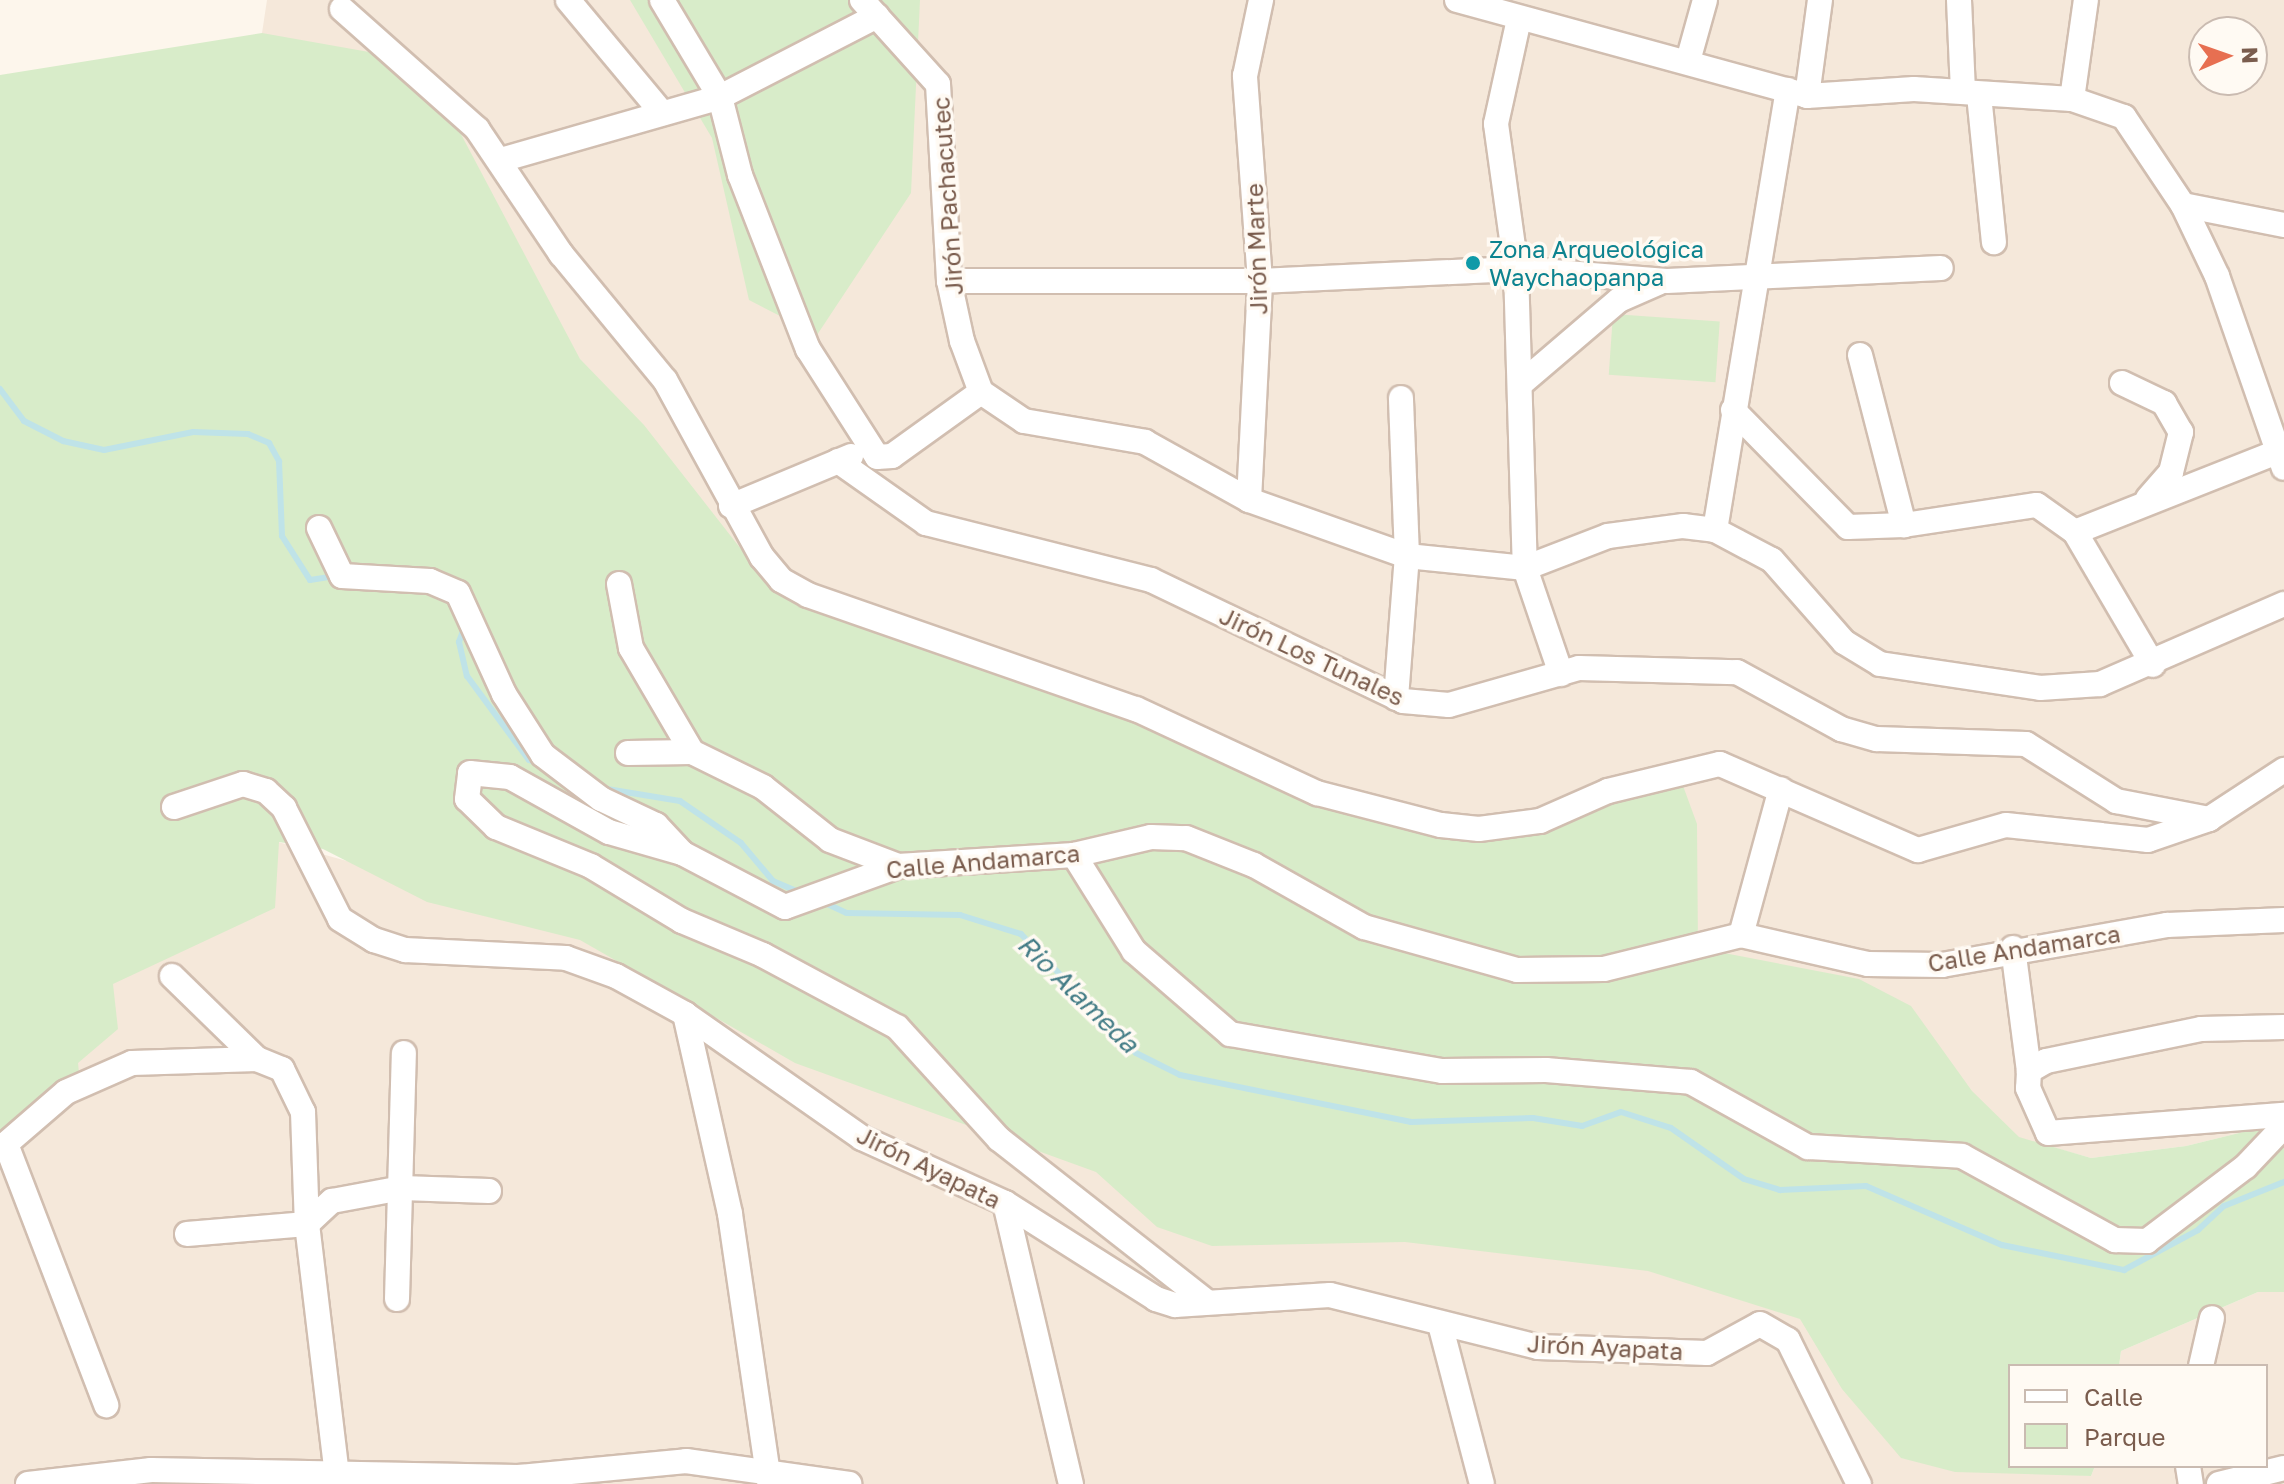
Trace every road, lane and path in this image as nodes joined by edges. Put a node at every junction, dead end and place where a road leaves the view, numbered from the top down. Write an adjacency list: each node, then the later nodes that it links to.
1 (568, 0): 17 (street)
2 (662, 0): 15 (street)
3 (1261, 0): 26 (street, Jirón Marte)
4 (1457, 0): 11 (street)
5 (1705, 0): 12 (street)
6 (1820, 0): 13 (street)
7 (1959, 0): 14 (street)
8 (2086, 0): 16 (street)
9 (870, 8): 15 (street); 25 (street, Jirón Pachacutec)
10 (342, 9): 18 (street)
11 (1519, 19): 12 (street); 23 (street)
12 (1688, 61): 13 (street)
13 (1798, 93): 14 (street); 24 (street)
14 (1971, 94): 16 (street); 21 (street)
15 (720, 97): 17 (street); 34 (street)
16 (2072, 99): 19 (street)
17 (662, 113): 18 (street)
18 (501, 160): 39 (street)
19 (2183, 205): 20 (street); 35 (street)
20 (2284, 225)
21 (1994, 242)
22 (1941, 268): 24 (street)
23 (1516, 269): 26 (street); 27 (street); 29 (street)
24 (1755, 276): 27 (street); 33 (street)
25 (949, 281): 26 (street); 31 (street, Jirón Pachacutec)
26 (1260, 281): 37 (street, Jirón Marte)
27 (1667, 281): 29 (street)
28 (1860, 355): 40 (street)
29 (1523, 382): 45 (street)
30 (2122, 383): 38 (street)
31 (981, 392): 34 (street); 37 (street)
32 (1401, 398): 44 (street)
33 (1733, 410): 40 (street); 42 (street)
34 (870, 448): 36 (street)
35 (2280, 460): 38 (street)
36 (838, 461): 39 (street); 50 (street, Jirón Los Tunales)
37 (1249, 500): 44 (street)
38 (2143, 503): 43 (street)
39 (731, 506): 54 (street)
40 (1904, 525): 43 (street)
41 (319, 528): 57 (street)
42 (1715, 530): 45 (street); 48 (street)
43 (2075, 532): 48 (street)
44 (1407, 556): 45 (street); 50 (street)
45 (1525, 568): 49 (street)
46 (619, 584): 51 (street)
47 (2284, 604): 48 (street)
48 (2153, 665)
49 (1561, 674): 50 (street, Jirón Los Tunales); 56 (street, Jirón Los Tunales)
50 (1396, 698)
51 (692, 752): 52 (street); 59 (street)
52 (628, 753)
53 (2284, 770): 56 (street)
54 (1781, 789): 56 (street); 61 (street)
55 (174, 807): 64 (street, Jirón Ayapata)
56 (2209, 819)
57 (682, 853): 59 (street, Calle Andamarca); 78 (street, Calle Andamarca)
58 (1074, 855): 59 (street, Calle Andamarca); 61 (street, Calle Andamarca); 70 (street)
59 (898, 866)
60 (2284, 920): 62 (street, Calle Andamarca)
61 (1741, 935): 62 (street, Calle Andamarca)
62 (2013, 948): 68 (street)
63 (172, 976): 67 (street)
64 (685, 1014): 74 (street, Jirón Ayapata); 84 (street)
65 (2284, 1027): 68 (street)
66 (404, 1053): 72 (street)
67 (257, 1059): 71 (street); 75 (street)
68 (2029, 1071): 69 (street)
69 (2284, 1115)
70 (2284, 1126)
71 (3, 1146): 82 (street)
72 (402, 1188): 73 (street); 75 (street); 77 (street)
73 (489, 1191)
74 (1005, 1203): 78 (street, Jirón Ayapata); 88 (street)
75 (307, 1224): 76 (street); 85 (street)
76 (187, 1234)
77 (397, 1299)
78 (1207, 1302): 80 (street, Jirón Ayapata)
79 (2212, 1318): 81 (street)
80 (1440, 1324): 89 (street); 90 (street, Jirón Ayapata)
81 (2201, 1364)
82 (106, 1405)
83 (2284, 1468): 91 (street)
84 (769, 1476): 85 (street); 87 (street)
85 (337, 1479): 86 (street)
86 (28, 1484)
87 (849, 1484)
88 (1071, 1484)
89 (1482, 1484)
90 (1859, 1484)
91 (2219, 1484)

